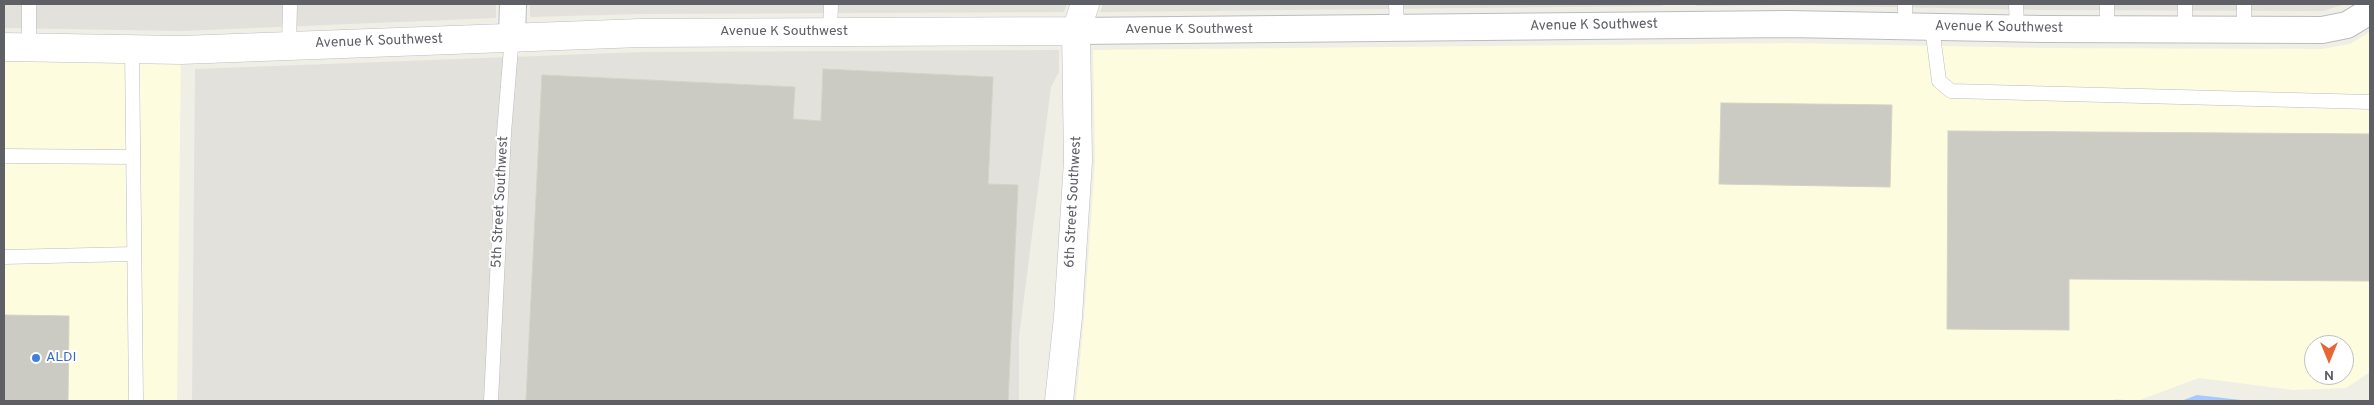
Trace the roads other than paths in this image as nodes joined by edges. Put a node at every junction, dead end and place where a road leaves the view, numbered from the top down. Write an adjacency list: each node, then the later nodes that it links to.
1 (29, 4): 21 (lane)
2 (290, 4): 20 (lane)
3 (513, 4): 19 (street, 5th Street Southwest)
4 (831, 4): 18 (lane)
5 (1085, 4): 17 (street, 6th Street Southwest)
6 (2185, 4): 15 (lane)
7 (2244, 4): 16 (lane)
8 (2370, 11): 16 (street, Avenue K Southwest)
9 (1680, 15): 10 (street, Avenue K Southwest); 11 (street, Avenue K Southwest)
10 (1905, 15): 14 (street, Avenue K Southwest)
11 (1397, 16): 17 (street, Avenue K Southwest)
12 (2016, 16): 13 (street, Avenue K Southwest); 14 (street, Avenue K Southwest)
13 (2107, 16): 15 (street, Avenue K Southwest)
14 (1932, 27): 23 (lane)
15 (2185, 30): 16 (street, Avenue K Southwest)
16 (2244, 30)
17 (1076, 31): 18 (street, Avenue K Southwest); 30 (street, 6th Street Southwest)
18 (830, 32): 19 (street, Avenue K Southwest)
19 (512, 36): 20 (street, Avenue K Southwest); 29 (lane, 5th Street Southwest)
20 (289, 46): 22 (street, Avenue K Southwest)
21 (16, 48): 22 (street, Avenue K Southwest)
22 (132, 49): 25 (lane)
23 (2370, 102)
24 (4, 156): 25 (lane)
25 (133, 157): 26 (lane)
26 (134, 254): 27 (lane); 28 (lane)
27 (4, 257)
28 (136, 401)
29 (491, 401)
30 (1059, 401)

